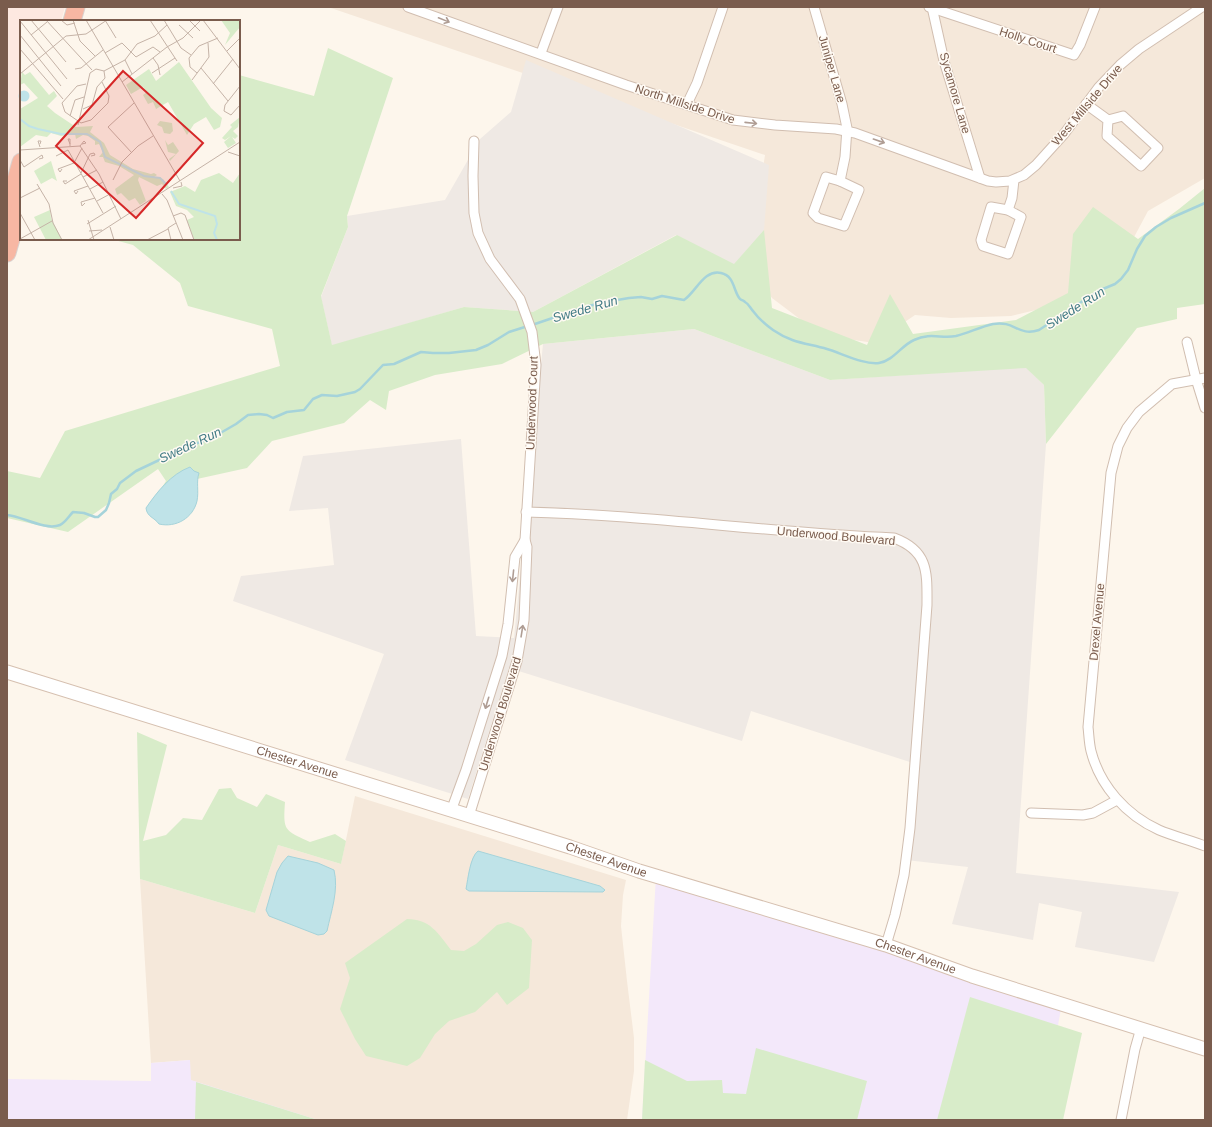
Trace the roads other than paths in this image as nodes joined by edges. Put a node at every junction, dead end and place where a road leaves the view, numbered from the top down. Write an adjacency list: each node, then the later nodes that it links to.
1 (64, 7): 10 (highway)
2 (76, 7): 11 (highway)
3 (408, 7): 12 (street, North Millside Drive, one-way to 12)
4 (558, 7): 12 (street)
5 (724, 7): 13 (street)
6 (814, 7): 16 (street, Juniper Lane)
7 (931, 7): 8 (street, Holly Court); 19 (street, Sycamore Lane)
8 (1095, 7)
9 (1202, 7): 14 (street, West Millside Drive)
10 (61, 20)
11 (72, 20)
12 (541, 53): 13 (street, North Millside Drive)
13 (687, 104): 16 (street, North Millside Drive, one-way to 16)
14 (1086, 104): 15 (street); 20 (street, West Millside Drive)
15 (1108, 120): 15 (street)
16 (847, 131): 19 (street, North Millside Drive, one-way to 19); 21 (street, Juniper Lane)
17 (474, 141): 29 (street, Underwood Court)
18 (20, 166): 24 (highway)
19 (980, 178): 20 (street, North Millside Drive)
20 (1014, 180): 23 (street)
21 (840, 181): 21 (street)
22 (20, 208): 25 (highway)
23 (1008, 210): 23 (street)
24 (7, 212)
25 (7, 253)
26 (1187, 342): 27 (street)
27 (1200, 378): 28 (street); 32 (street, Drexel Avenue)
28 (1205, 408)
29 (526, 512): 30 (street, Underwood Boulevard); 37 (street, Underwood Boulevard)
30 (525, 540): 33 (street, Underwood Boulevard, one-way to 33); 35 (street, Underwood Boulevard, one-way to 30)
31 (7, 672): 33 (street, Chester Avenue)
32 (1117, 800): 34 (street); 36 (street, Drexel Avenue)
33 (451, 811): 35 (street, Chester Avenue)
34 (1031, 813)
35 (469, 816): 37 (street, Chester Avenue)
36 (1205, 846)
37 (886, 945): 38 (street, Chester Avenue)
38 (1141, 1028): 39 (street, Chester Avenue); 40 (street)
39 (1205, 1049)
40 (1121, 1120)

